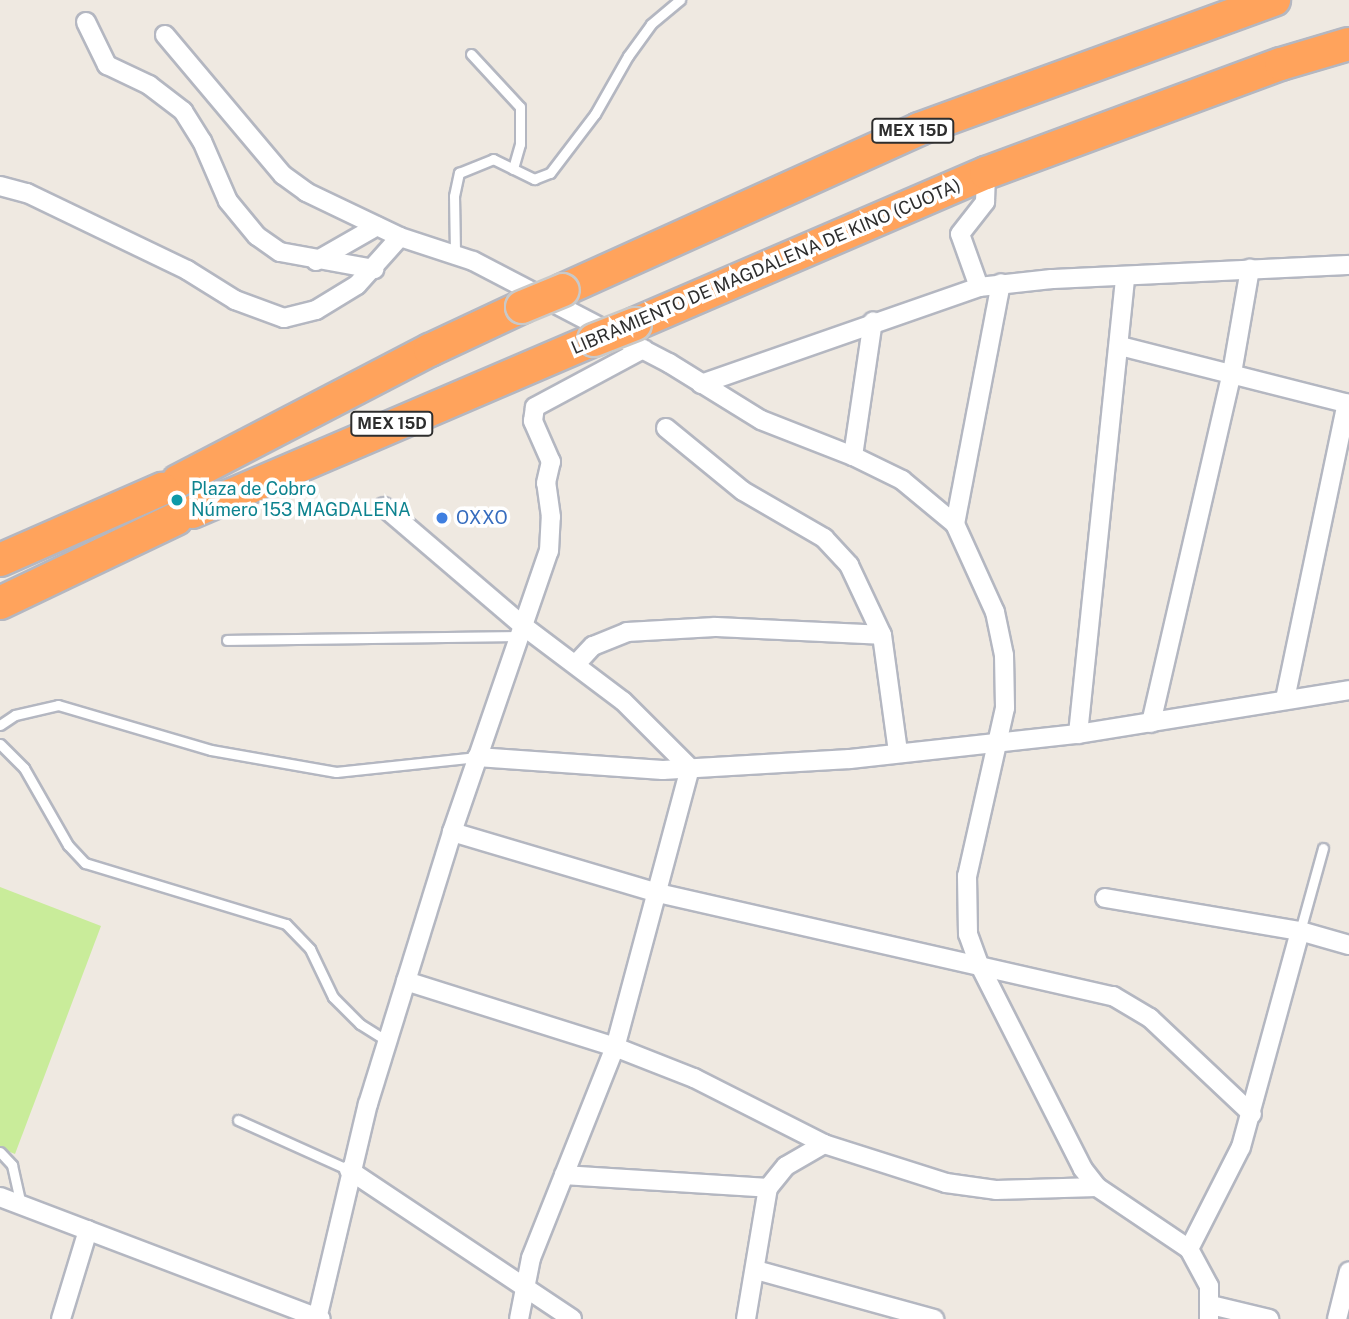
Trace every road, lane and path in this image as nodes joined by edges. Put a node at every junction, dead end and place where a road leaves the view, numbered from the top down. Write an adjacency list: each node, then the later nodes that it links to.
1 (680, 0): 7 (lane)
2 (1274, 0): 30 (highway, MEX 15D, bridge)
3 (86, 22): 13 (street)
4 (165, 35): 10 (street)
5 (1349, 44): 8 (highway, LIBRAMIENTO DE MAGDALENA DE KINO (CUOTA) / MEX 15D)
6 (471, 54): 7 (lane)
7 (513, 169): 12 (lane)
8 (986, 173): 19 (street); 21 (highway, LIBRAMIENTO DE MAGDALENA DE KINO (CUOTA) / MEX 15D)
9 (0, 186): 15 (street)
10 (377, 226): 11 (street); 13 (street)
11 (400, 237): 12 (street); 15 (street)
12 (455, 253): 21 (street)
13 (316, 261): 15 (street)
14 (1349, 265): 16 (street)
15 (373, 269)
16 (1250, 270): 17 (street); 23 (street)
17 (1125, 276): 18 (street); 22 (street)
18 (1001, 283): 19 (street); 29 (street)
19 (979, 287): 20 (street)
20 (873, 321): 24 (street); 27 (street)
21 (639, 337): 24 (street); 31 (highway, LIBRAMIENTO DE MAGDALENA DE KINO (CUOTA) / MEX 15D, bridge); 32 (street)
22 (1120, 346): 23 (street); 40 (street)
23 (1232, 373): 25 (street); 38 (street)
24 (701, 384): 27 (street)
25 (1348, 404): 37 (street)
26 (666, 428): 33 (street)
27 (853, 456): 29 (street)
28 (384, 507): 32 (street)
29 (955, 524): 41 (street)
30 (0, 560)
31 (0, 603)
32 (519, 630): 34 (lane); 35 (street); 44 (street)
33 (882, 635): 35 (street); 43 (street)
34 (227, 640)
35 (576, 664): 45 (street)
36 (1349, 690): 37 (street)
37 (1285, 699): 38 (street)
38 (1151, 723): 40 (street)
39 (0, 725): 44 (lane)
40 (1078, 734): 41 (street)
41 (1000, 740): 43 (street); 52 (street)
42 (0, 744): 54 (lane)
43 (898, 752): 45 (street)
44 (477, 757): 45 (street); 46 (street)
45 (691, 768): 48 (street)
46 (452, 832): 48 (street); 53 (street)
47 (1323, 848): 50 (lane)
48 (658, 893): 52 (street); 55 (street)
49 (1105, 898): 50 (street)
50 (1300, 931): 51 (street); 56 (street)
51 (1349, 945)
52 (979, 964): 56 (street); 62 (street)
53 (406, 981): 54 (street); 55 (street)
54 (387, 1041): 60 (street)
55 (615, 1047): 58 (street); 61 (street)
56 (1252, 1114): 67 (street)
57 (238, 1119): 60 (lane)
58 (824, 1144): 62 (street); 63 (street)
59 (0, 1152): 65 (lane)
60 (349, 1170): 70 (street); 73 (street)
61 (564, 1175): 63 (street); 70 (street)
62 (1097, 1187): 67 (street)
63 (768, 1188): 68 (street)
64 (0, 1197): 65 (street)
65 (21, 1205): 66 (street)
66 (88, 1230): 72 (street); 73 (street)
67 (1189, 1249): 71 (street)
68 (756, 1270): 76 (street); 77 (street)
69 (1349, 1271): 79 (street)
70 (523, 1286): 74 (street); 75 (street)
71 (1210, 1312): 78 (street)
72 (61, 1319)
73 (318, 1319)
74 (519, 1319)
75 (572, 1319)
76 (746, 1319)
77 (934, 1319)
78 (1269, 1319)
79 (1337, 1319)

